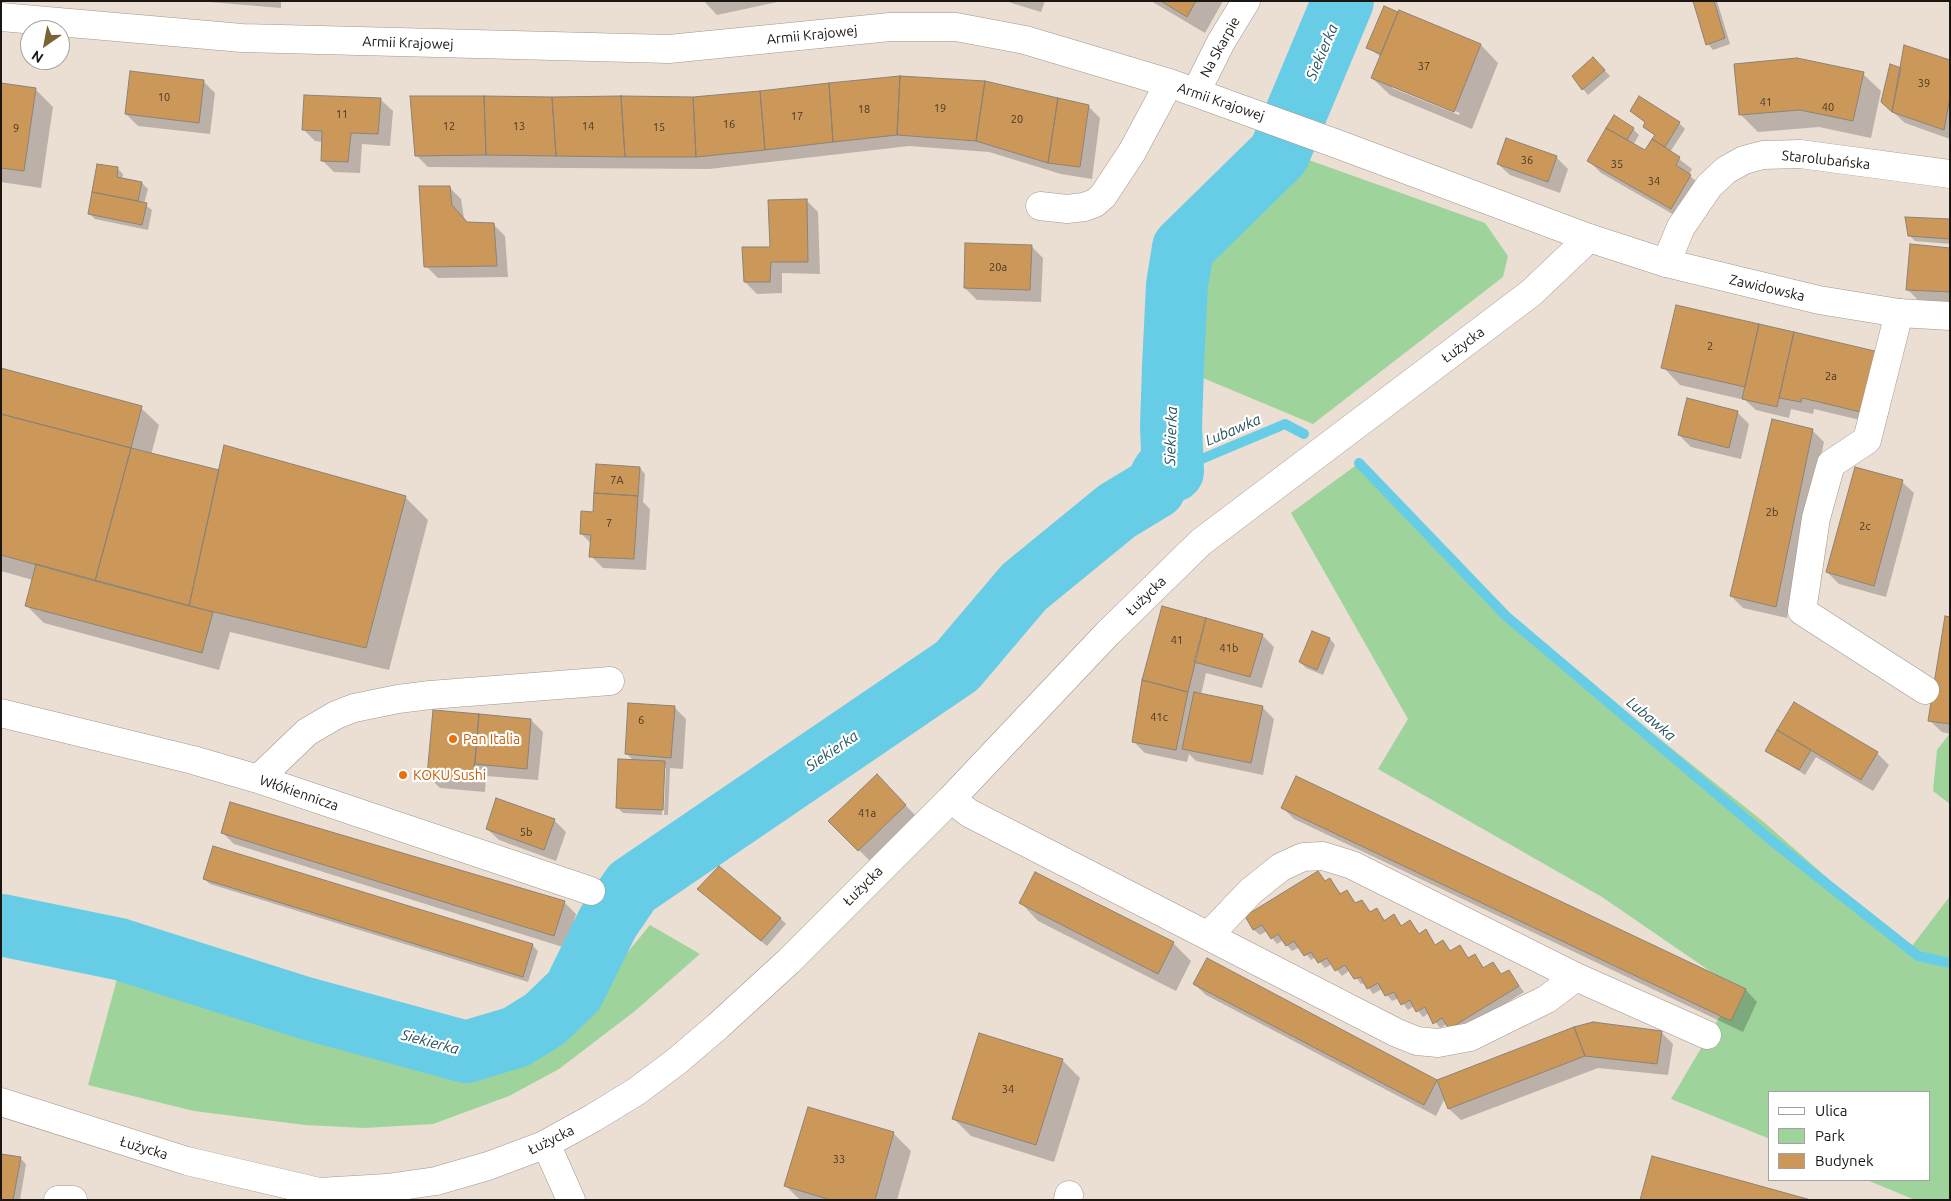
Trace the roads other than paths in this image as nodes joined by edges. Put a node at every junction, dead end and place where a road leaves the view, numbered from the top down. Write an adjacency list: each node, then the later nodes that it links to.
1 (1246, 1): 4 (street, Na Skarpie)
2 (1, 17): 3 (street, Armii Krajowej)
3 (1169, 83): 4 (street, Armii Krajowej); 6 (street)
4 (1196, 92): 7 (street, Armii Krajowej)
5 (1950, 174): 8 (street, Starolubańska)
6 (1040, 206)
7 (1589, 238): 8 (street, Zawidowska); 15 (street, Łużycka)
8 (1666, 262): 9 (street, Zawidowska)
9 (1899, 312): 10 (street, Zawidowska); 12 (street)
10 (1950, 316)
11 (610, 681): 14 (street)
12 (1924, 690)
13 (1, 713): 14 (street, Włókiennicza)
14 (258, 779): 16 (street, Włókiennicza)
15 (951, 799): 17 (street); 21 (street, Łużycka)
16 (591, 891)
17 (1208, 936): 18 (street); 18 (street)
18 (1576, 977): 19 (street)
19 (1707, 1036)
20 (1, 1102): 22 (street, Łużycka)
21 (546, 1144): 22 (street, Łużycka); 25 (street)
22 (318, 1196)
23 (58, 1200): 24 (street)
24 (73, 1200)
25 (571, 1200)

